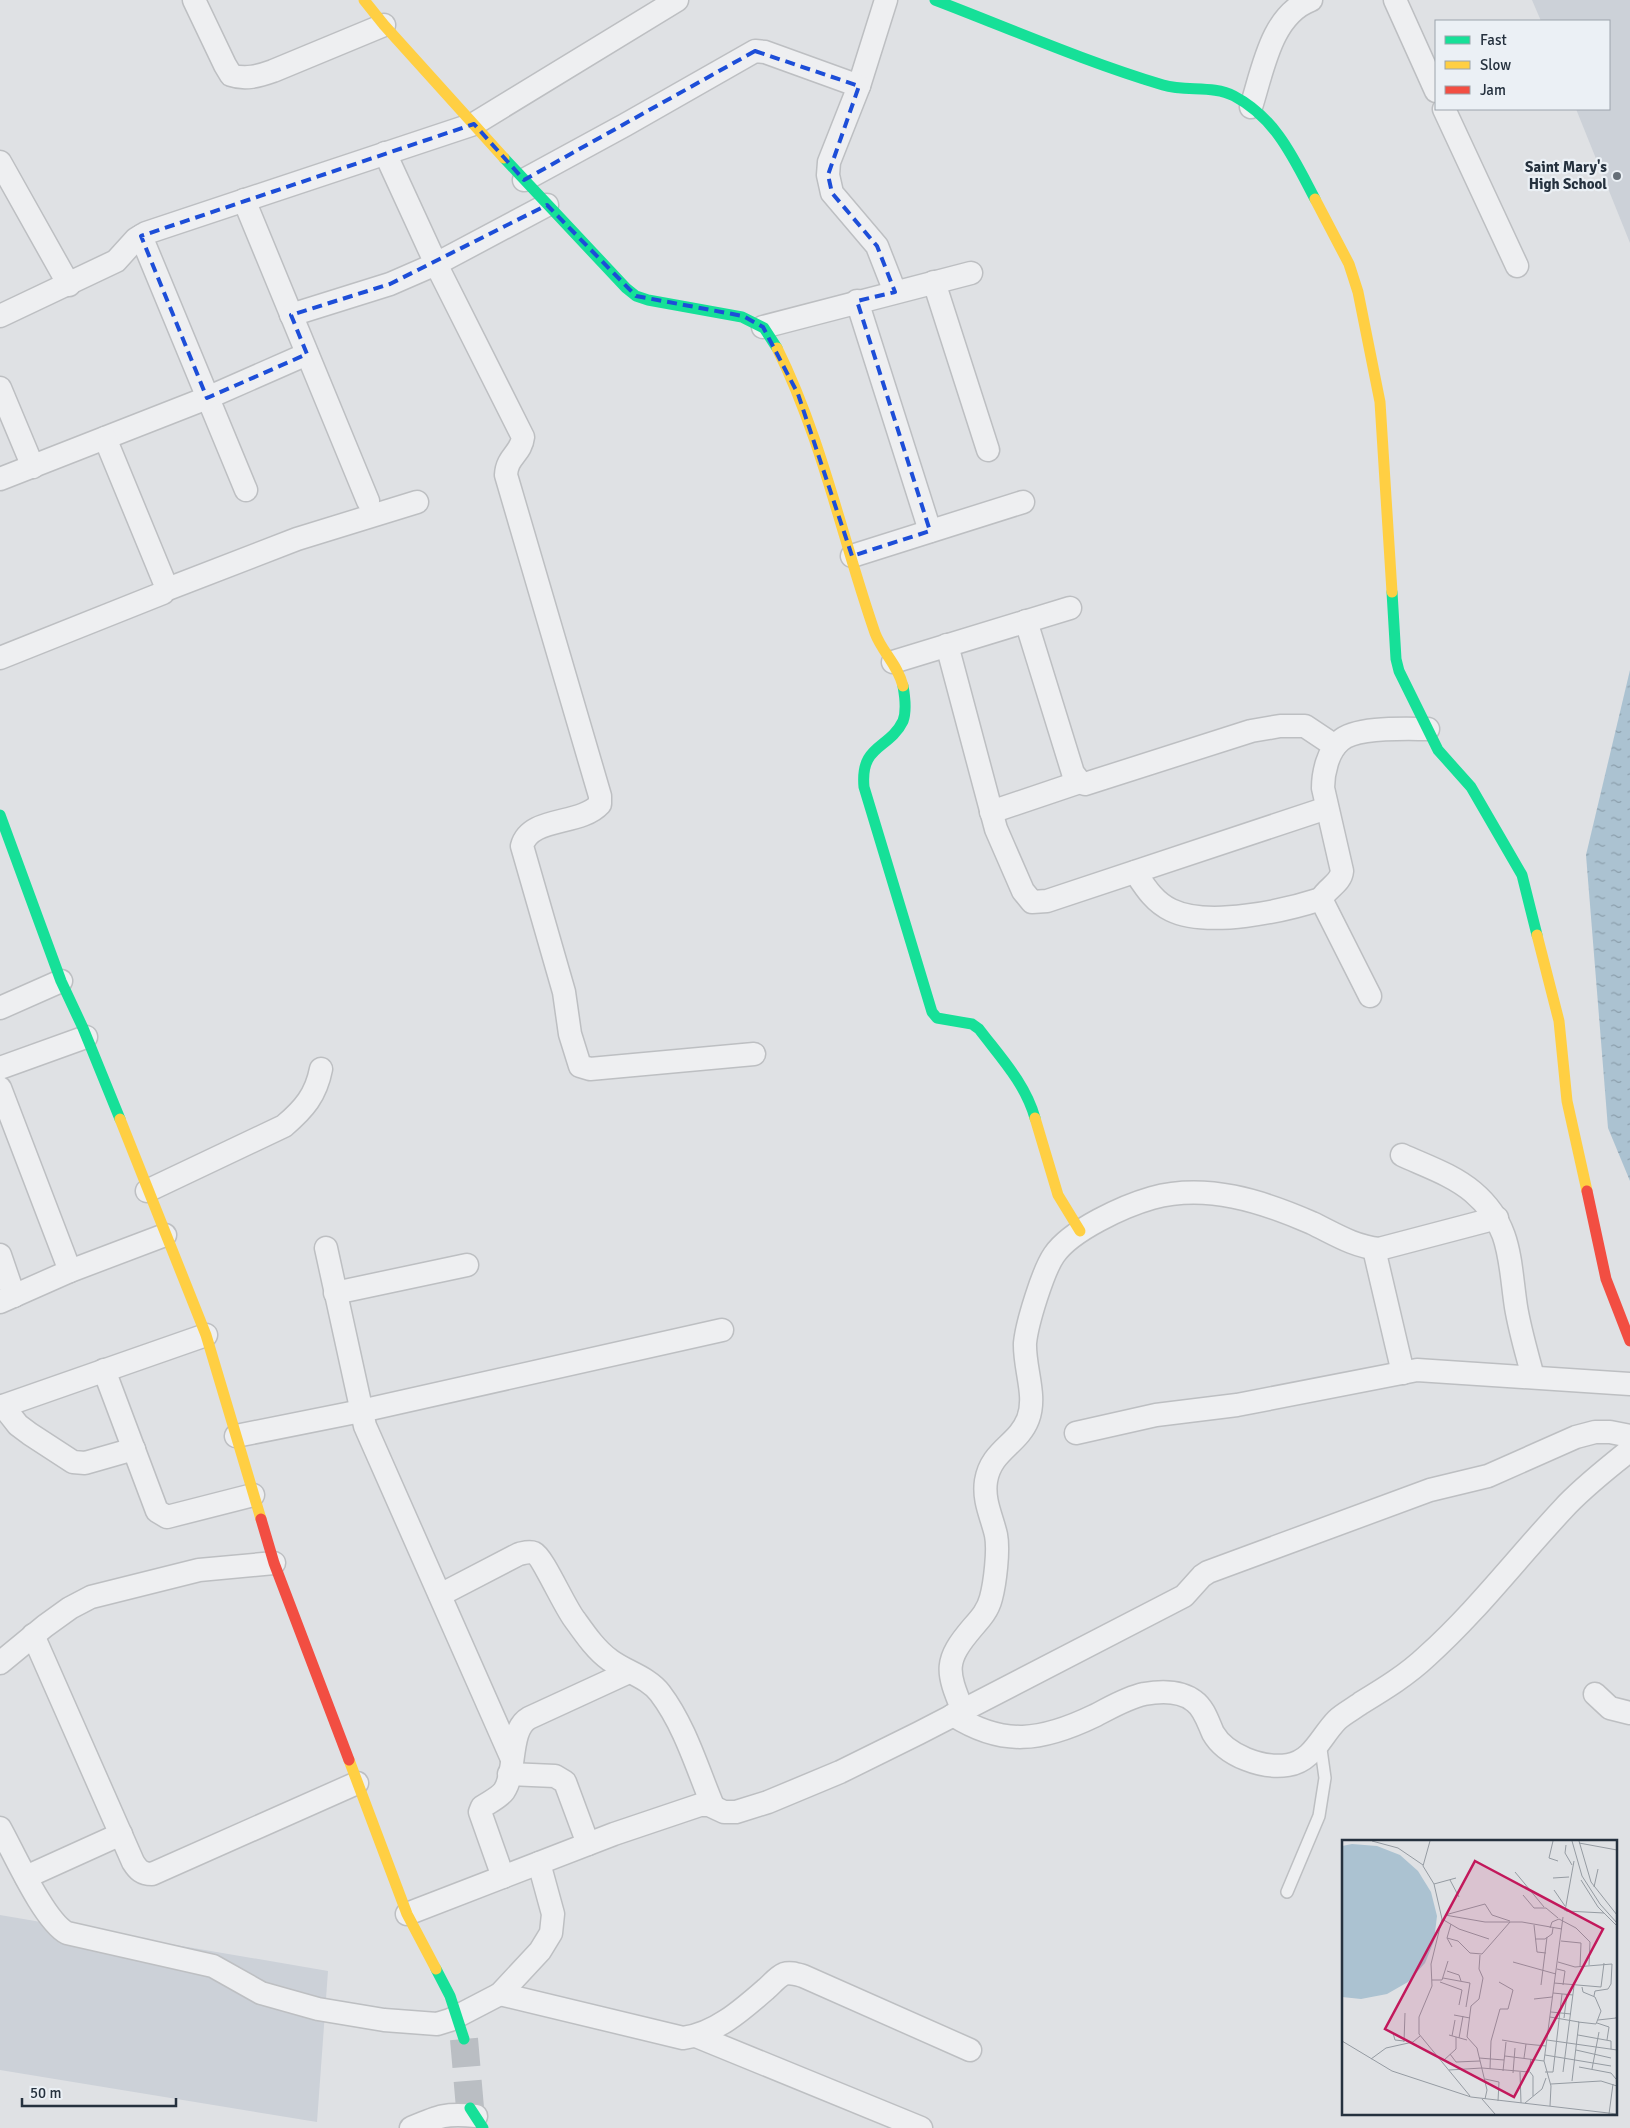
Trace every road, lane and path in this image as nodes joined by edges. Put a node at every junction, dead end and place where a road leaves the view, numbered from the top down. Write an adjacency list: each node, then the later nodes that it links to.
1 (194, 0): 8 (street)
2 (364, 0): 8 (street)
3 (677, 0): 13 (street)
4 (886, 0): 9 (street)
5 (935, 0): 11 (street)
6 (1311, 0): 11 (street)
7 (1394, 0): 10 (street)
8 (384, 25): 13 (street)
9 (859, 86): 16 (street); 25 (street)
10 (1435, 89)
11 (1251, 107): 49 (street)
12 (1444, 110): 21 (street)
13 (474, 124): 14 (street); 16 (street)
14 (385, 153): 17 (street); 20 (street)
15 (0, 162): 24 (street)
16 (524, 180): 18 (street)
17 (244, 200): 19 (street); 27 (street)
18 (547, 205): 20 (street); 29 (street)
19 (141, 236): 24 (street); 32 (street)
20 (436, 264): 27 (street); 61 (street)
21 (1517, 266)
22 (971, 273): 23 (street)
23 (934, 282): 25 (street); 34 (street)
24 (69, 285): 28 (street)
25 (895, 292): 26 (street)
26 (857, 301): 29 (street); 41 (street)
27 (291, 315): 30 (street)
28 (0, 316)
29 (763, 327): 42 (street)
30 (307, 354): 32 (street); 38 (street)
31 (0, 388): 35 (street)
32 (207, 398): 33 (street); 37 (street)
33 (105, 438): 35 (street); 43 (street)
34 (988, 450)
35 (32, 467): 36 (street)
36 (0, 479)
37 (246, 490)
38 (368, 501)
39 (417, 502): 43 (street)
40 (1023, 502): 41 (street)
41 (930, 531): 42 (street)
42 (852, 556): 48 (street)
43 (165, 590): 47 (street)
44 (1070, 608): 45 (street)
45 (1026, 621): 46 (street); 51 (street)
46 (947, 645): 48 (street); 53 (street)
47 (0, 658)
48 (893, 662): 68 (street)
49 (1428, 729): 50 (street); 79 (street)
50 (1335, 746): 51 (street); 52 (street)
51 (1080, 782): 53 (street)
52 (1328, 808): 55 (street); 56 (street)
53 (991, 812): 55 (street)
54 (0, 815): 57 (street)
55 (1135, 872): 56 (street)
56 (1321, 899): 58 (street)
57 (61, 981): 59 (street); 60 (street)
58 (1370, 996)
59 (0, 1008)
60 (86, 1037): 62 (street); 66 (street)
61 (754, 1054)
62 (0, 1068)
63 (321, 1069): 66 (street)
64 (0, 1088): 74 (street)
65 (1402, 1155): 67 (street)
66 (147, 1191): 69 (street)
67 (1497, 1218): 71 (street); 82 (street)
68 (1080, 1231): 71 (street); 98 (street)
69 (165, 1235): 74 (street); 78 (street)
70 (326, 1248): 75 (street)
71 (1374, 1249): 81 (street)
72 (0, 1255): 76 (street)
73 (467, 1265): 75 (street)
74 (70, 1271): 76 (street)
75 (336, 1293): 85 (street)
76 (7, 1299)
77 (722, 1330): 85 (street)
78 (206, 1334): 80 (street); 87 (street)
79 (1630, 1341)
80 (104, 1370): 84 (street); 89 (street)
81 (1402, 1373): 82 (street); 86 (street)
82 (1534, 1377): 83 (street)
83 (1630, 1384)
84 (1, 1406): 89 (street)
85 (361, 1411): 87 (street); 93 (street)
86 (1076, 1433)
87 (236, 1436): 91 (street)
88 (1630, 1436): 98 (street)
89 (134, 1450): 91 (street)
90 (1630, 1450): 100 (street)
91 (254, 1496): 92 (street)
92 (274, 1563): 94 (street); 102 (street)
93 (440, 1596): 96 (street); 101 (street)
94 (33, 1636): 95 (street); 105 (street)
95 (0, 1663)
96 (629, 1672): 101 (street); 103 (street)
97 (1595, 1694): 99 (street)
98 (958, 1713): 100 (street); 103 (street)
99 (1630, 1713)
100 (1320, 1742): 110 (lane)
101 (511, 1766): 106 (street); 109 (street)
102 (357, 1783): 105 (street); 111 (street)
103 (713, 1806): 106 (street)
104 (0, 1828): 108 (street)
105 (121, 1834): 108 (street)
106 (588, 1844): 107 (street)
107 (539, 1863): 109 (street); 112 (street)
108 (26, 1877): 113 (street)
109 (503, 1877): 111 (street)
110 (1287, 1892)
111 (407, 1914): 113 (street)
112 (500, 1994): 113 (street); 114 (street)
113 (458, 2016): 115 (street)
114 (696, 2036): 116 (street); 119 (street)
115 (464, 2039)
116 (970, 2050)
117 (476, 2117): 118 (street)
118 (411, 2128)
119 (921, 2128)

